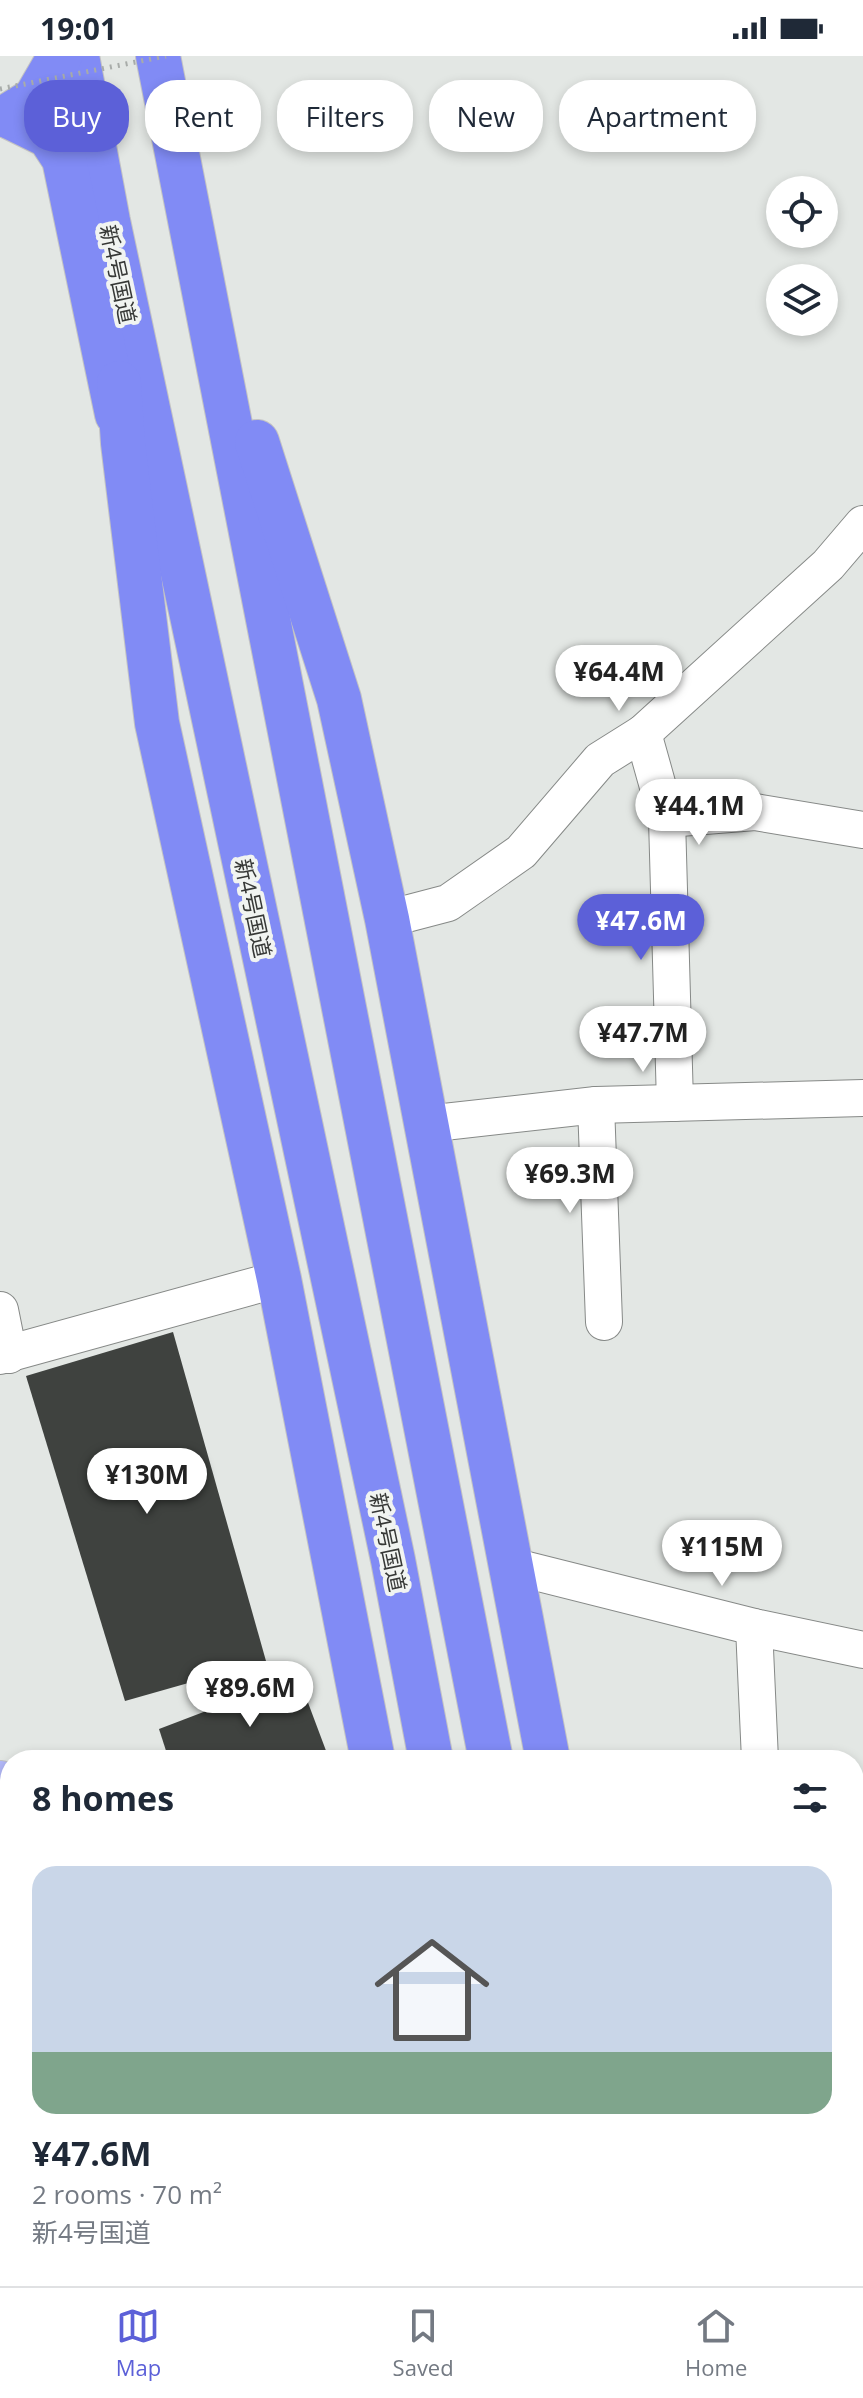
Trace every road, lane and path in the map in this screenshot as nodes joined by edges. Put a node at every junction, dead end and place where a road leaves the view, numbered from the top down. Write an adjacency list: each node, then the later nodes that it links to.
1 (60, 56): 5 (highway)
2 (77, 56): 6 (highway, 新4号国道)
3 (158, 56): 7 (highway)
4 (166, 56): 5 (path, bridge)
5 (3, 108): 8 (highway)
6 (108, 221): 8 (highway); 26 (highway, 新4号国道)
7 (193, 241): 13 (highway); 27 (highway)
8 (123, 443): 18 (highway)
9 (863, 524): 10 (street)
10 (643, 733): 11 (street); 13 (street)
11 (667, 819): 12 (street); 15 (street)
12 (863, 830)
13 (387, 919): 17 (highway)
14 (863, 1098): 15 (street)
15 (675, 1103): 16 (street)
16 (596, 1105): 17 (street); 20 (street)
17 (426, 1124): 22 (highway)
18 (279, 1279): 21 (street); 25 (highway)
19 (0, 1310): 21 (street)
20 (604, 1322)
21 (4, 1355)
22 (511, 1566): 23 (street); 28 (highway)
23 (754, 1627): 24 (street); 29 (street)
24 (863, 1650)
25 (371, 1750)
26 (429, 1750)
27 (489, 1750)
28 (546, 1750)
29 (760, 1750)

